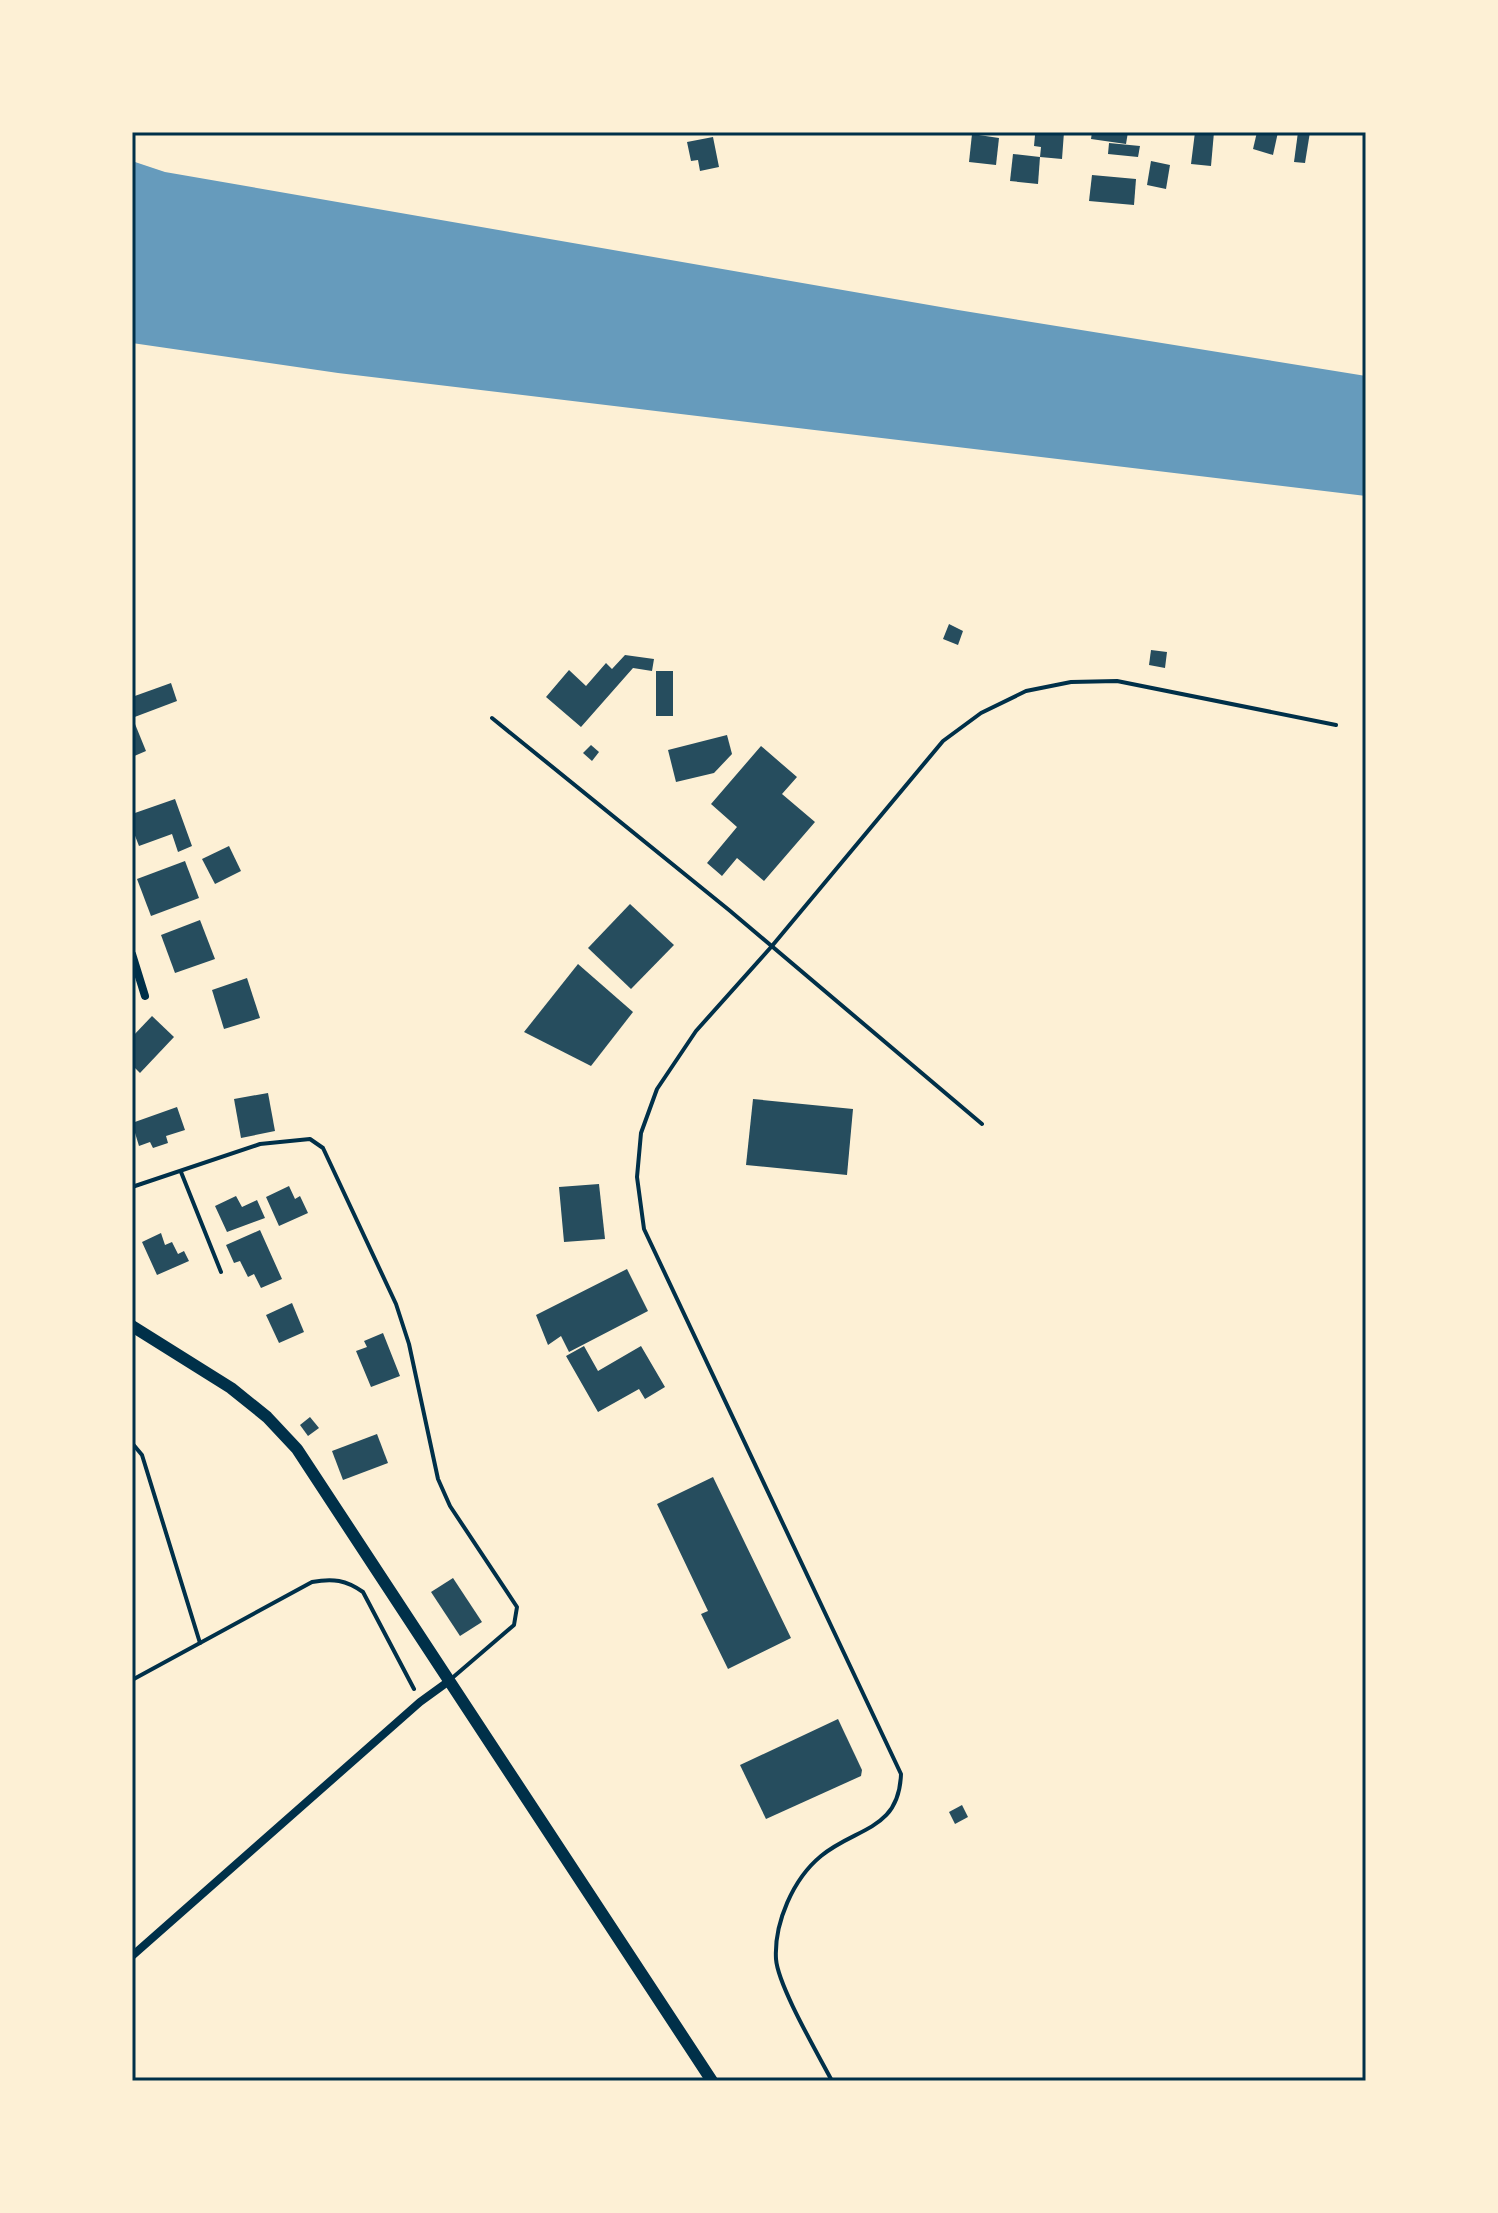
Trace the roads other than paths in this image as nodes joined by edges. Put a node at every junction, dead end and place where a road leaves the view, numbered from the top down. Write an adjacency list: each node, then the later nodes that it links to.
1 (492, 718): 3 (lane)
2 (1336, 725): 3 (lane)
3 (772, 946): 6 (lane); 14 (lane)
4 (132, 954): 5 (street)
5 (145, 996)
6 (982, 1124)
7 (181, 1172): 8 (lane); 9 (lane); 11 (lane)
8 (132, 1187)
9 (221, 1272)
10 (132, 1326): 11 (main road)
11 (449, 1681): 12 (street); 13 (main road)
12 (132, 1956)
13 (712, 2081)
14 (832, 2081)

